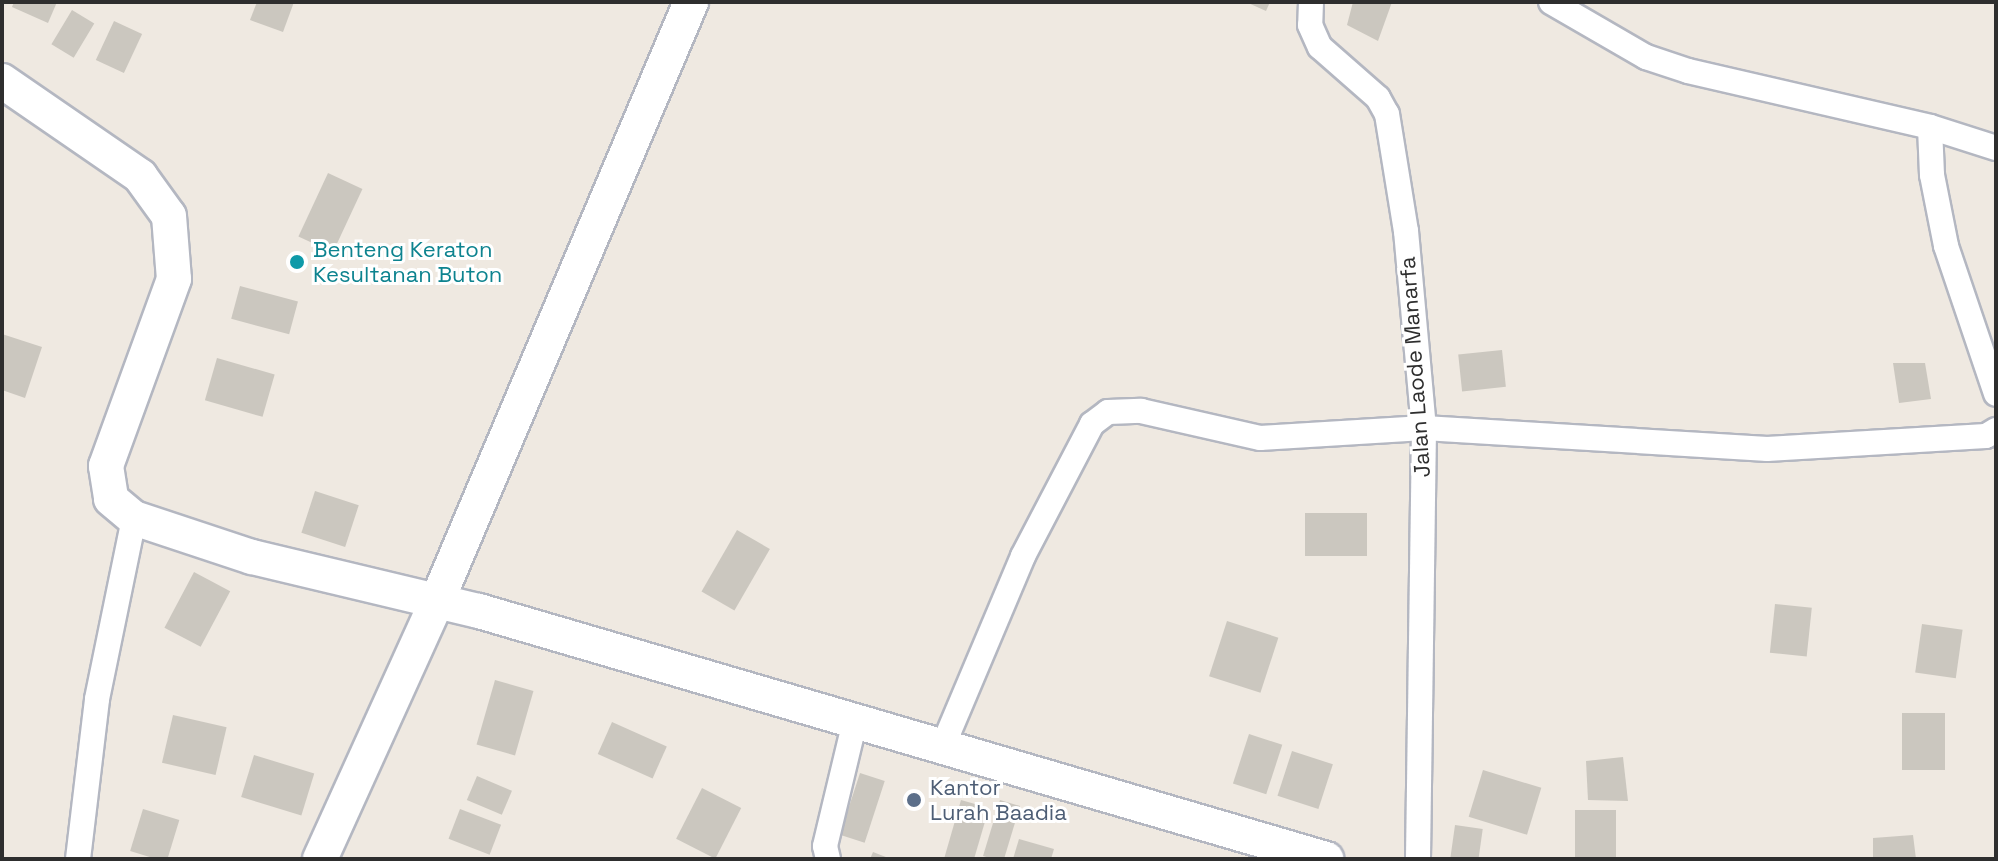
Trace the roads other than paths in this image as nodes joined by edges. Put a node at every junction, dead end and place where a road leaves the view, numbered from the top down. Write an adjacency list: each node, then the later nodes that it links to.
1 (691, 2): 11 (main road)
2 (1311, 2): 8 (street, Jalan Laode Manarfa)
3 (1551, 2): 5 (street)
4 (2, 81): 10 (main road)
5 (1930, 127): 6 (street); 7 (street)
6 (1996, 148)
7 (1996, 394)
8 (1424, 428): 9 (street); 13 (street); 18 (street, Jalan Laode Manarfa)
9 (1996, 430)
10 (134, 518): 11 (main road); 14 (street)
11 (437, 601): 12 (main road); 15 (main road)
12 (854, 725): 13 (main road); 16 (street)
13 (942, 748): 17 (main road)
14 (78, 859)
15 (320, 859)
16 (828, 859)
17 (1326, 859)
18 (1418, 859)

